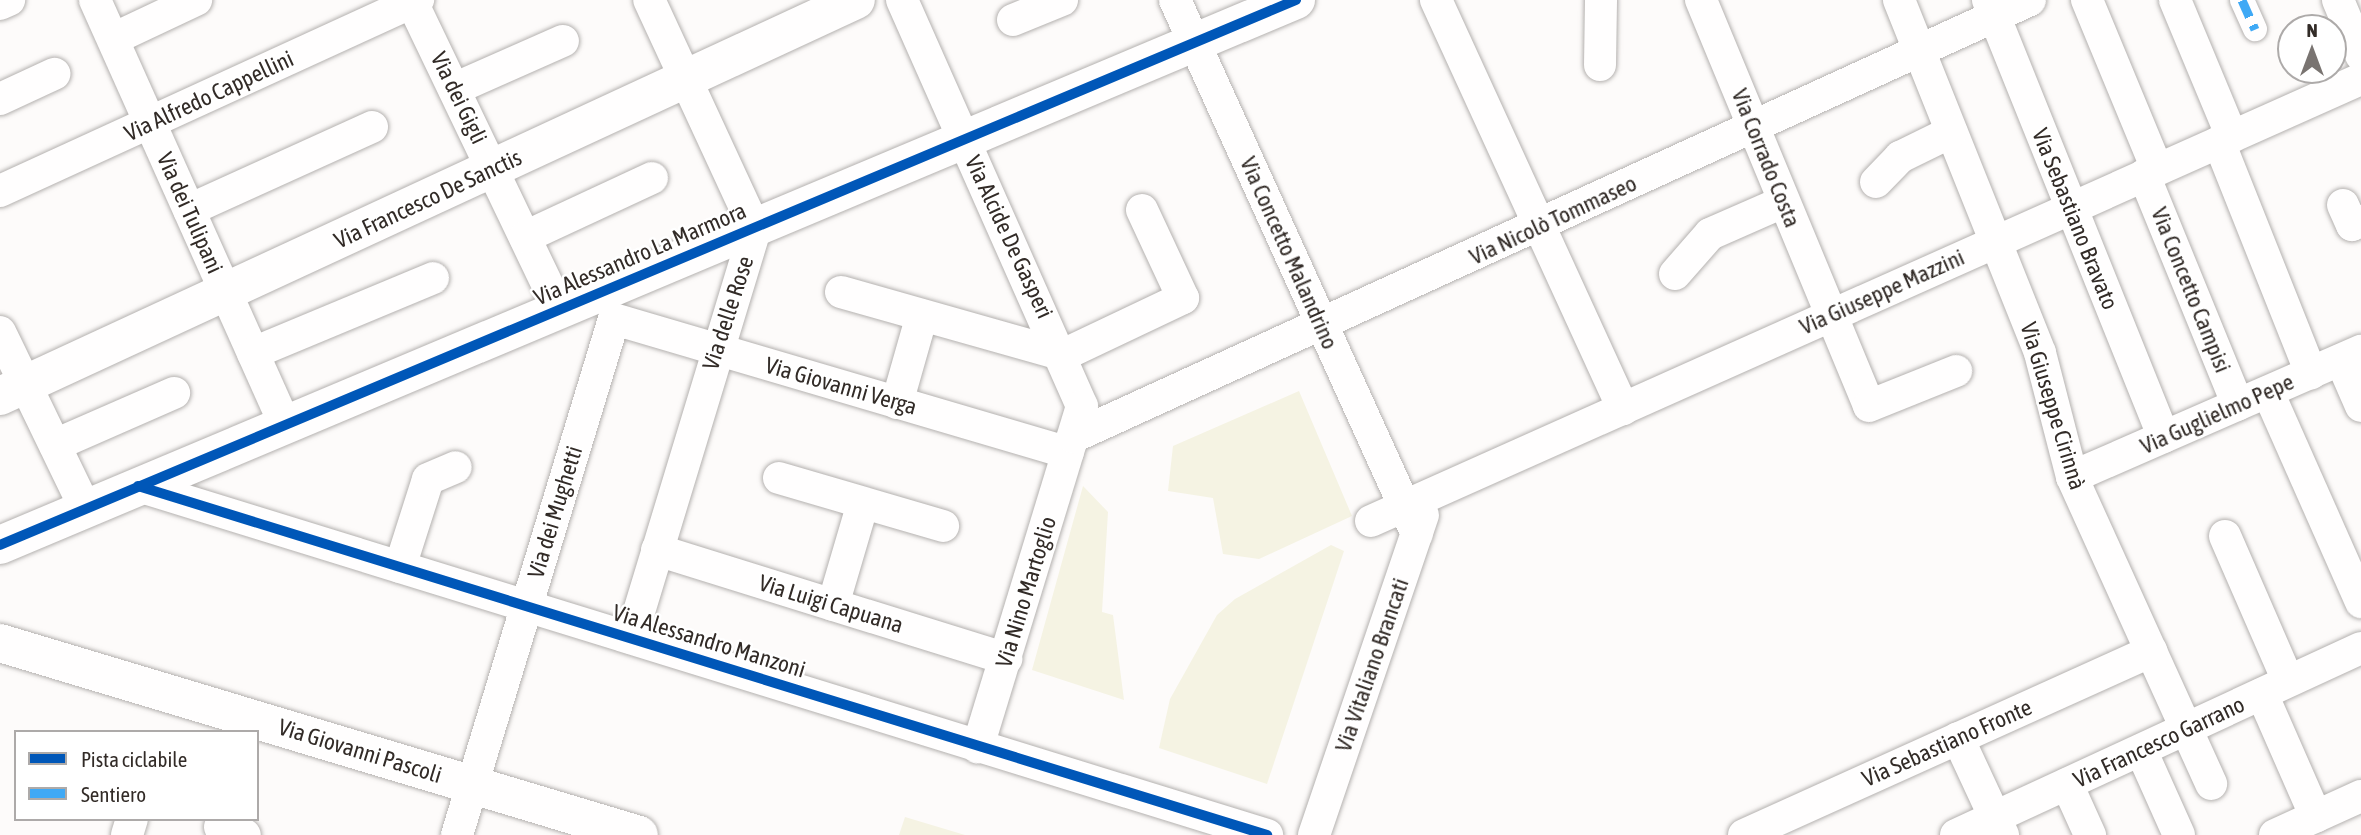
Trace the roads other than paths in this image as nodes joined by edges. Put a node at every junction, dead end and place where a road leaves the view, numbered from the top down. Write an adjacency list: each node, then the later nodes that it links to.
1 (9, 0): 20 (street)
2 (95, 0): 24 (street, Via dei Tulipani)
3 (196, 0): 24 (street)
4 (649, 0): 31 (street, Via delle Rose)
5 (856, 0): 31 (street, Via Francesco De Sanctis)
6 (902, 0): 39 (street, Via Alcide De Gasperi)
7 (1062, 0): 22 (street)
8 (1175, 0): 26 (street, Via Concetto Malandrino)
9 (1296, 0): 26 (street, Via Alessandro La Marmora)
10 (1436, 0): 50 (street)
11 (1601, 0): 29 (street)
12 (1702, 0): 37 (street, Via Corrado Costa)
13 (1899, 0): 27 (street, Via Giuseppe Cirinnà)
14 (2030, 0): 21 (street, Via Nicolò Tommaseo)
15 (2087, 0): 42 (street, Via Concetto Campisi)
16 (2175, 0): 40 (street)
17 (2242, 0): 23 (street)
18 (2338, 0): 28 (street)
19 (414, 1): 33 (street, Via dei Gigli); 35 (street, Via Alfredo Cappellini)
20 (0, 4)
21 (1991, 8): 27 (street, Via Nicolò Tommaseo); 47 (street, Via Sebastiano Bravato)
22 (1013, 20)
23 (2255, 29)
24 (113, 38): 35 (street, Via dei Tulipani)
25 (563, 41): 33 (street)
26 (1194, 41): 39 (street, Via Alessandro La Marmora); 62 (street, Via Concetto Malandrino)
27 (1919, 52): 37 (street, Via Nicolò Tommaseo); 38 (street, Via Giuseppe Cirinnà)
28 (2361, 55)
29 (1600, 65)
30 (54, 74): 34 (street)
31 (686, 79): 41 (street, Via Francesco De Sanctis); 51 (street, Via delle Rose)
32 (2361, 79): 40 (street, Via Giuseppe Mazzini)
33 (454, 89): 41 (street, Via dei Gigli)
34 (0, 99)
35 (150, 124): 45 (street, Via Alfredo Cappellini); 48 (street, Via dei Tulipani)
36 (372, 127): 48 (street)
37 (1753, 127): 46 (street, Via Corrado Costa); 50 (street, Via Nicolò Tommaseo)
38 (1951, 132): 44 (street); 53 (street, Via Giuseppe Cirinnà)
39 (964, 138): 51 (street, Via Alessandro La Marmora); 66 (street, Via Alcide De Gasperi)
40 (2226, 140): 42 (street, Via Giuseppe Mazzini); 69 (street)
41 (493, 170): 52 (street, Via dei Gigli); 56 (street, Via Francesco De Sanctis)
42 (2151, 172): 47 (street, Via Giuseppe Mazzini); 74 (street, Via Concetto Campisi)
43 (652, 178): 52 (street)
44 (1877, 183)
45 (0, 191)
46 (1783, 202): 54 (street); 61 (street, Via Corrado Costa)
47 (2070, 207): 53 (street, Via Giuseppe Mazzini); 78 (street, Via Sebastiano Bravato)
48 (189, 210): 56 (street, Via dei Tulipani)
49 (1142, 210): 66 (street)
50 (1539, 226): 62 (street, Via Nicolò Tommaseo); 76 (street)
51 (755, 229): 58 (street, Via Alessandro La Marmora); 64 (street, Via delle Rose)
52 (525, 237): 59 (street, Via dei Gigli)
53 (1994, 242): 61 (street, Via Giuseppe Mazzini); 82 (street, Via Giuseppe Cirinnà)
54 (1675, 274)
55 (433, 278): 65 (street)
56 (226, 291): 65 (street, Via dei Tulipani); 70 (street, Via Francesco De Sanctis)
57 (841, 292): 60 (street)
58 (608, 306): 59 (street, Via Alessandro La Marmora); 64 (street, Via Giovanni Verga); 96 (street, Via dei Mughetti)
59 (560, 311): 77 (street, Via Alessandro La Marmora)
60 (922, 315): 66 (street); 73 (street)
61 (1831, 315): 68 (street, Via Corrado Costa); 76 (street, Via Giuseppe Mazzini)
62 (1321, 326): 80 (street, Via Nicolò Tommaseo); 85 (street, Via Concetto Malandrino)
63 (0, 332): 70 (street)
64 (715, 349): 73 (street, Via Giovanni Verga); 92 (street, Via delle Rose)
65 (253, 353): 77 (street, Via dei Tulipani)
66 (1063, 355): 80 (street, Via Alcide De Gasperi)
67 (2351, 356): 69 (street, Via Guglielmo Pepe); 75 (street)
68 (1956, 371)
69 (2311, 373): 71 (street, Via Guglielmo Pepe)
70 (13, 391): 79 (street)
71 (2268, 392): 74 (street, Via Guglielmo Pepe); 94 (street)
72 (174, 393): 79 (street)
73 (897, 403): 80 (street, Via Giovanni Verga)
74 (2238, 405): 78 (street, Via Guglielmo Pepe)
75 (2361, 406)
76 (1623, 409): 85 (street, Via Giuseppe Mazzini)
77 (286, 426): 84 (street, Via Alessandro La Marmora)
78 (2164, 437): 82 (street, Via Guglielmo Pepe)
79 (55, 445): 87 (street)
80 (1071, 445): 101 (street, Via Nino Martoglio)
81 (456, 467): 93 (street)
82 (2072, 477): 100 (street, Via Giuseppe Cirinnà)
83 (779, 478): 86 (street)
84 (138, 486): 87 (street, Via Alessandro La Marmora); 93 (street, Via Alessandro Manzoni)
85 (1416, 500): 88 (street, Via Giuseppe Mazzini); 117 (street, Via Vitaliano Brancati)
86 (863, 503): 89 (street); 95 (street)
87 (85, 508): 91 (street, Via Alessandro La Marmora)
88 (1371, 521)
89 (943, 526)
90 (2225, 536): 102 (street)
91 (0, 545)
92 (657, 550): 95 (street, Via Luigi Capuana); 97 (street, Via delle Rose)
93 (400, 568): 96 (street, Via Alessandro Manzoni)
94 (2361, 602)
95 (833, 605): 101 (street, Via Luigi Capuana)
96 (526, 606): 97 (street, Via Alessandro Manzoni); 110 (street, Via dei Mughetti)
97 (631, 638): 106 (street, Via Alessandro Manzoni)
98 (1, 647): 103 (street, Via Giovanni Pascoli)
99 (2361, 648): 102 (street, Via Francesco Garrano)
100 (2151, 651): 104 (street, Via Giuseppe Cirinnà); 105 (street, Via Sebastiano Fronte)
101 (1006, 659): 106 (street, Via Nino Martoglio)
102 (2275, 687): 104 (street, Via Francesco Garrano); 112 (street)
103 (251, 725): 110 (street, Via Giovanni Pascoli)
104 (2186, 729): 107 (street, Via Francesco Garrano); 109 (street, Via Giuseppe Cirinnà)
105 (1958, 738): 113 (street); 118 (street, Via Sebastiano Fronte)
106 (978, 747): 116 (street, Via Alessandro Manzoni)
107 (2141, 750): 108 (street, Via Francesco Garrano); 121 (street)
108 (2067, 784): 113 (street, Via Francesco Garrano); 120 (street)
109 (2211, 784)
110 (472, 785): 114 (street, Via Giovanni Pascoli); 115 (street, Via dei Mughetti)
111 (2361, 796): 112 (street)
112 (2316, 817): 122 (street)
113 (1999, 826): 119 (street, Via Francesco Garrano)
114 (630, 834)
115 (457, 835)
116 (1267, 835)
117 (1314, 835)
118 (1744, 835)
119 (1956, 835)
120 (2091, 835)
121 (2179, 835)
122 (2275, 835)

